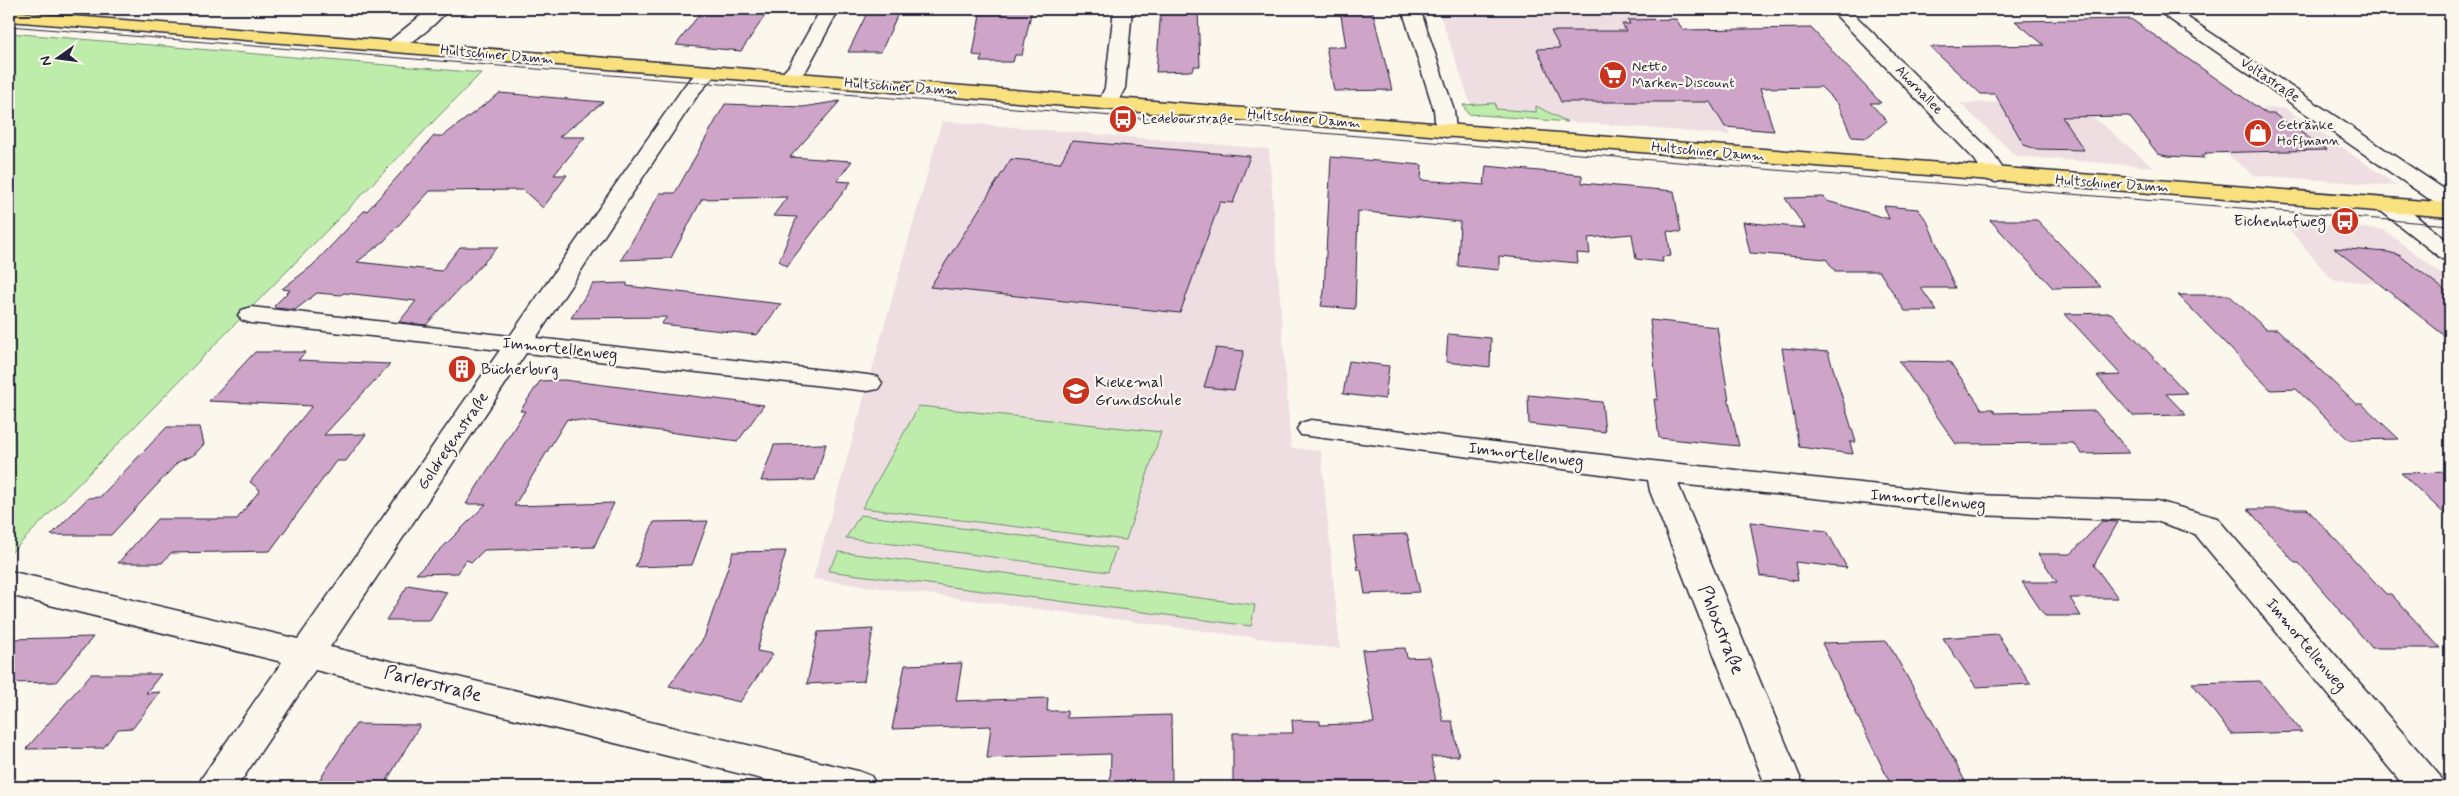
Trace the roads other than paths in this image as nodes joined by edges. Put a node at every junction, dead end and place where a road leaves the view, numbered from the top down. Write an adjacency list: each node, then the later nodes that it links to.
1 (439, 9): 8 (street)
2 (830, 9): 10 (street)
3 (1123, 9): 11 (street)
4 (1411, 9): 12 (street)
5 (1839, 9): 13 (street, Ahornallee)
6 (2164, 9): 14 (street, Voltastraße)
7 (9, 16): 8 (main road, Hultschiner Damm)
8 (391, 47): 9 (main road, Hultschiner Damm)
9 (708, 72): 10 (main road, Hultschiner Damm); 19 (street, Goldregenstraße)
10 (788, 78): 11 (main road, Hultschiner Damm)
11 (1108, 103): 12 (main road, Hultschiner Damm)
12 (1446, 131): 13 (main road, Hultschiner Damm)
13 (1996, 175): 15 (main road, Hultschiner Damm)
14 (2450, 203)
15 (2389, 206): 16 (main road, Hultschiner Damm); 17 (street)
16 (2450, 210)
17 (2450, 254)
18 (251, 315): 19 (street, Immortellenweg)
19 (520, 344): 20 (street, Immortellenweg); 24 (street, Goldregenstraße)
20 (868, 383)
21 (1311, 429): 22 (street, Immortellenweg)
22 (1662, 472): 27 (street, Phloxstraße); 28 (street, Immortellenweg)
23 (9, 583): 24 (street, Parlerstraße)
24 (307, 654): 25 (street, Goldregenstraße); 26 (street, Parlerstraße)
25 (216, 787)
26 (858, 787)
27 (1785, 787)
28 (2427, 787)

